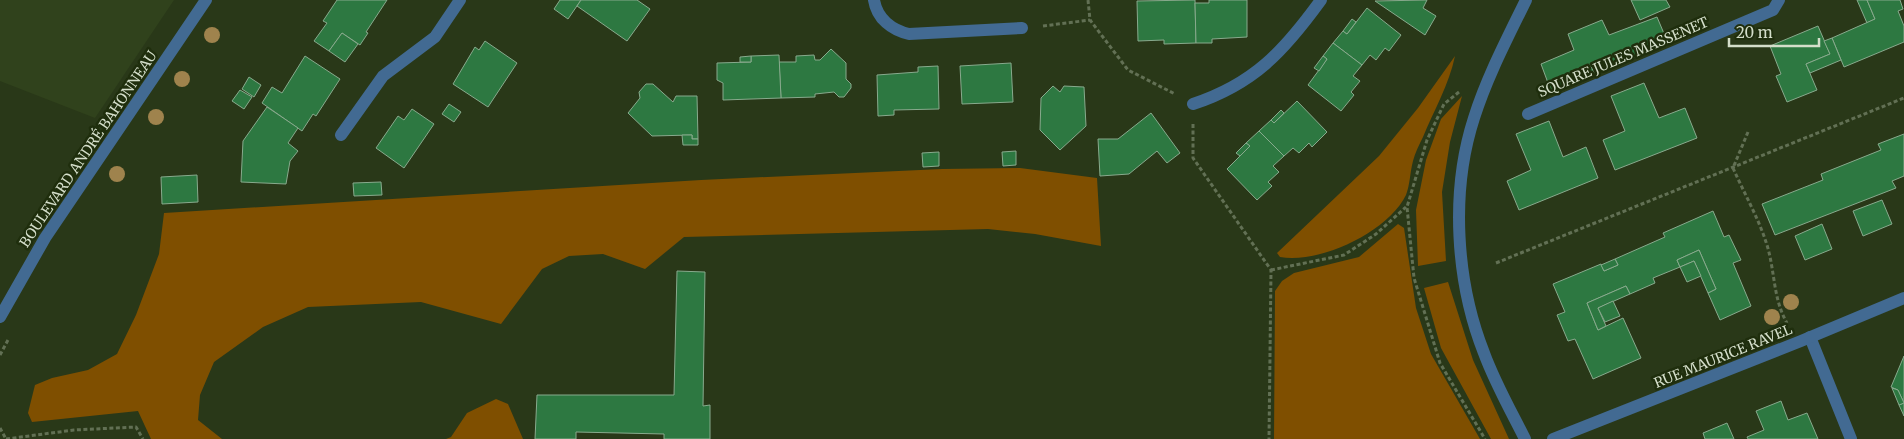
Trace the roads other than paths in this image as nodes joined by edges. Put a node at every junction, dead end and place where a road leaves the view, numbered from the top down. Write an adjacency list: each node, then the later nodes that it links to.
1 (206, 0): 12 (street, BOULEVARD ANDRÉ BAHONNEAU)
2 (460, 0): 10 (street)
3 (874, 0): 7 (street)
4 (1321, 0): 8 (street)
5 (1526, 0): 14 (street)
6 (1779, 0): 9 (street, SQUARE JULES MASSENET)
7 (1022, 28)
8 (1193, 104)
9 (1528, 114)
10 (341, 135)
11 (1904, 298): 13 (street, RUE MAURICE RAVEL)
12 (0, 317)
13 (1810, 337): 15 (street, RUE MAURICE RAVEL); 16 (street)
14 (1525, 439)
15 (1552, 439)
16 (1851, 439)

